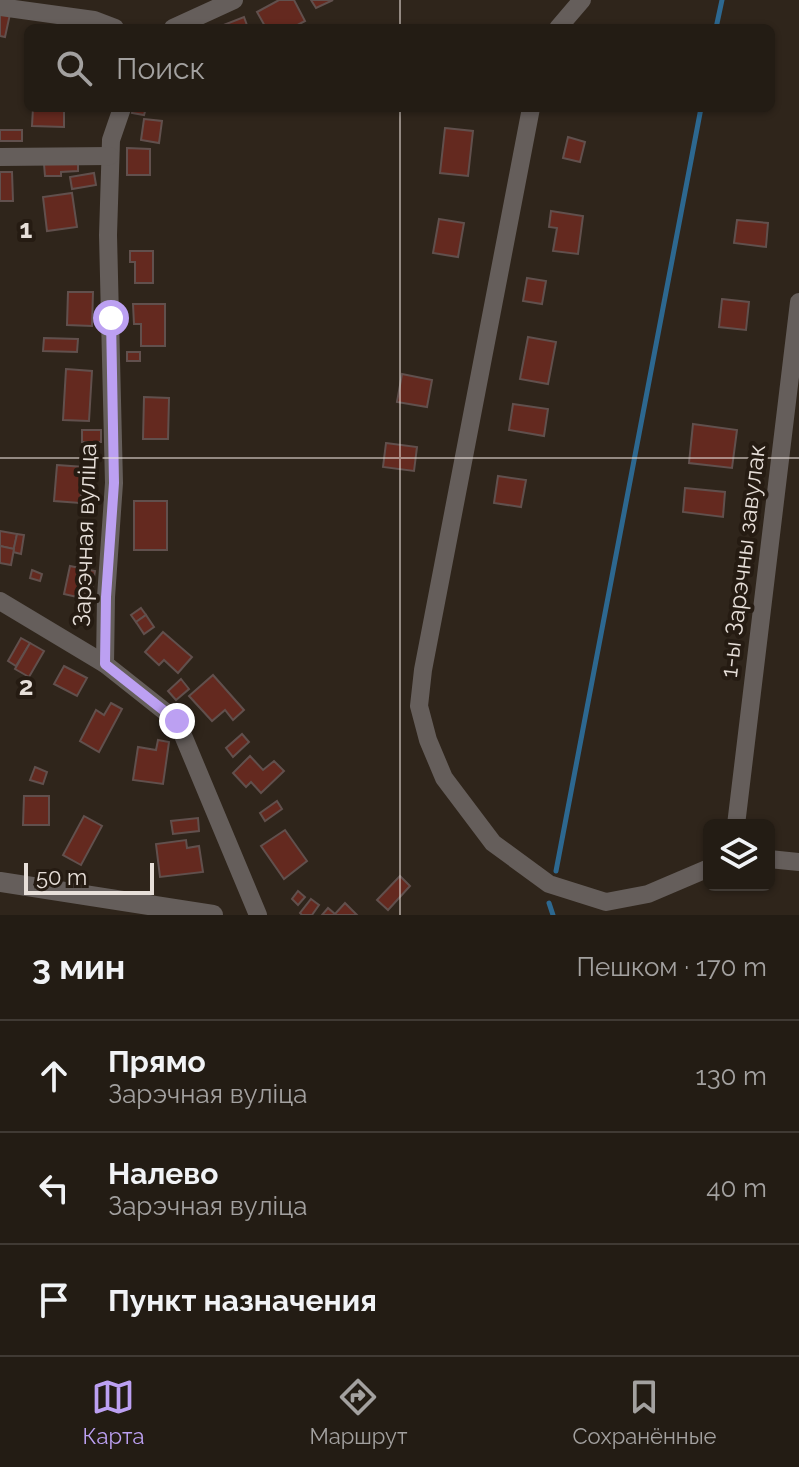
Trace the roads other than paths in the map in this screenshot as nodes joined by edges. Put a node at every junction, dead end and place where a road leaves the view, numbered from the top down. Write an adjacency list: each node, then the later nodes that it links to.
1 (234, 0): 5 (street)
2 (582, 0): 6 (street)
3 (0, 7): 4 (street)
4 (104, 24)
5 (182, 24)
6 (561, 24)
7 (121, 112): 9 (street, Зарэчная вуліца)
8 (530, 112): 17 (street)
9 (110, 156): 10 (street); 13 (street, Зарэчная вуліца)
10 (0, 157)
11 (799, 302): 14 (street, 1-ы Зарэчны завулак)
12 (0, 601): 13 (street)
13 (105, 664): 20 (street)
14 (737, 819)
15 (775, 860): 16 (street)
16 (799, 862)
17 (703, 871)
18 (0, 882): 19 (street)
19 (213, 915)
20 (258, 915)

